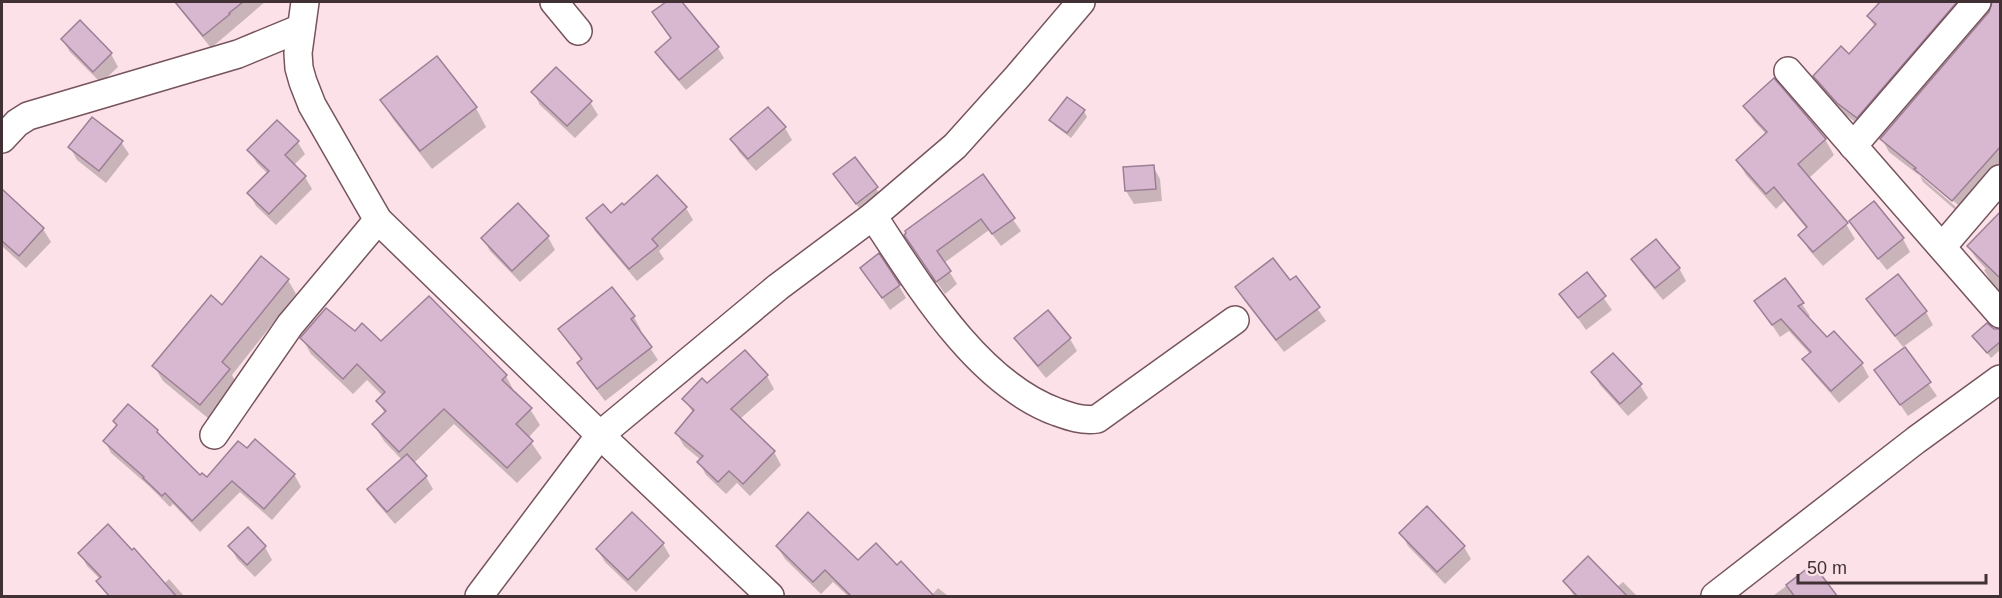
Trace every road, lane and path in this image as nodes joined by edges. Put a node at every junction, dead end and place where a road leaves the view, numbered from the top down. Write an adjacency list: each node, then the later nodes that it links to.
1 (554, 2): 5 (street)
2 (1080, 2): 10 (street)
3 (1977, 2): 8 (street)
4 (303, 15): 7 (street); 11 (street)
5 (578, 31)
6 (1788, 71): 8 (street)
7 (2, 139)
8 (1853, 146): 12 (street)
9 (2001, 179): 12 (street)
10 (873, 216): 14 (street); 17 (street)
11 (378, 220): 16 (street); 17 (street)
12 (1942, 247): 13 (street)
13 (2001, 314)
14 (1235, 320)
15 (2001, 379): 20 (street)
16 (214, 435)
17 (600, 435): 18 (street); 19 (street)
18 (479, 597)
19 (770, 597)
20 (1715, 597)

